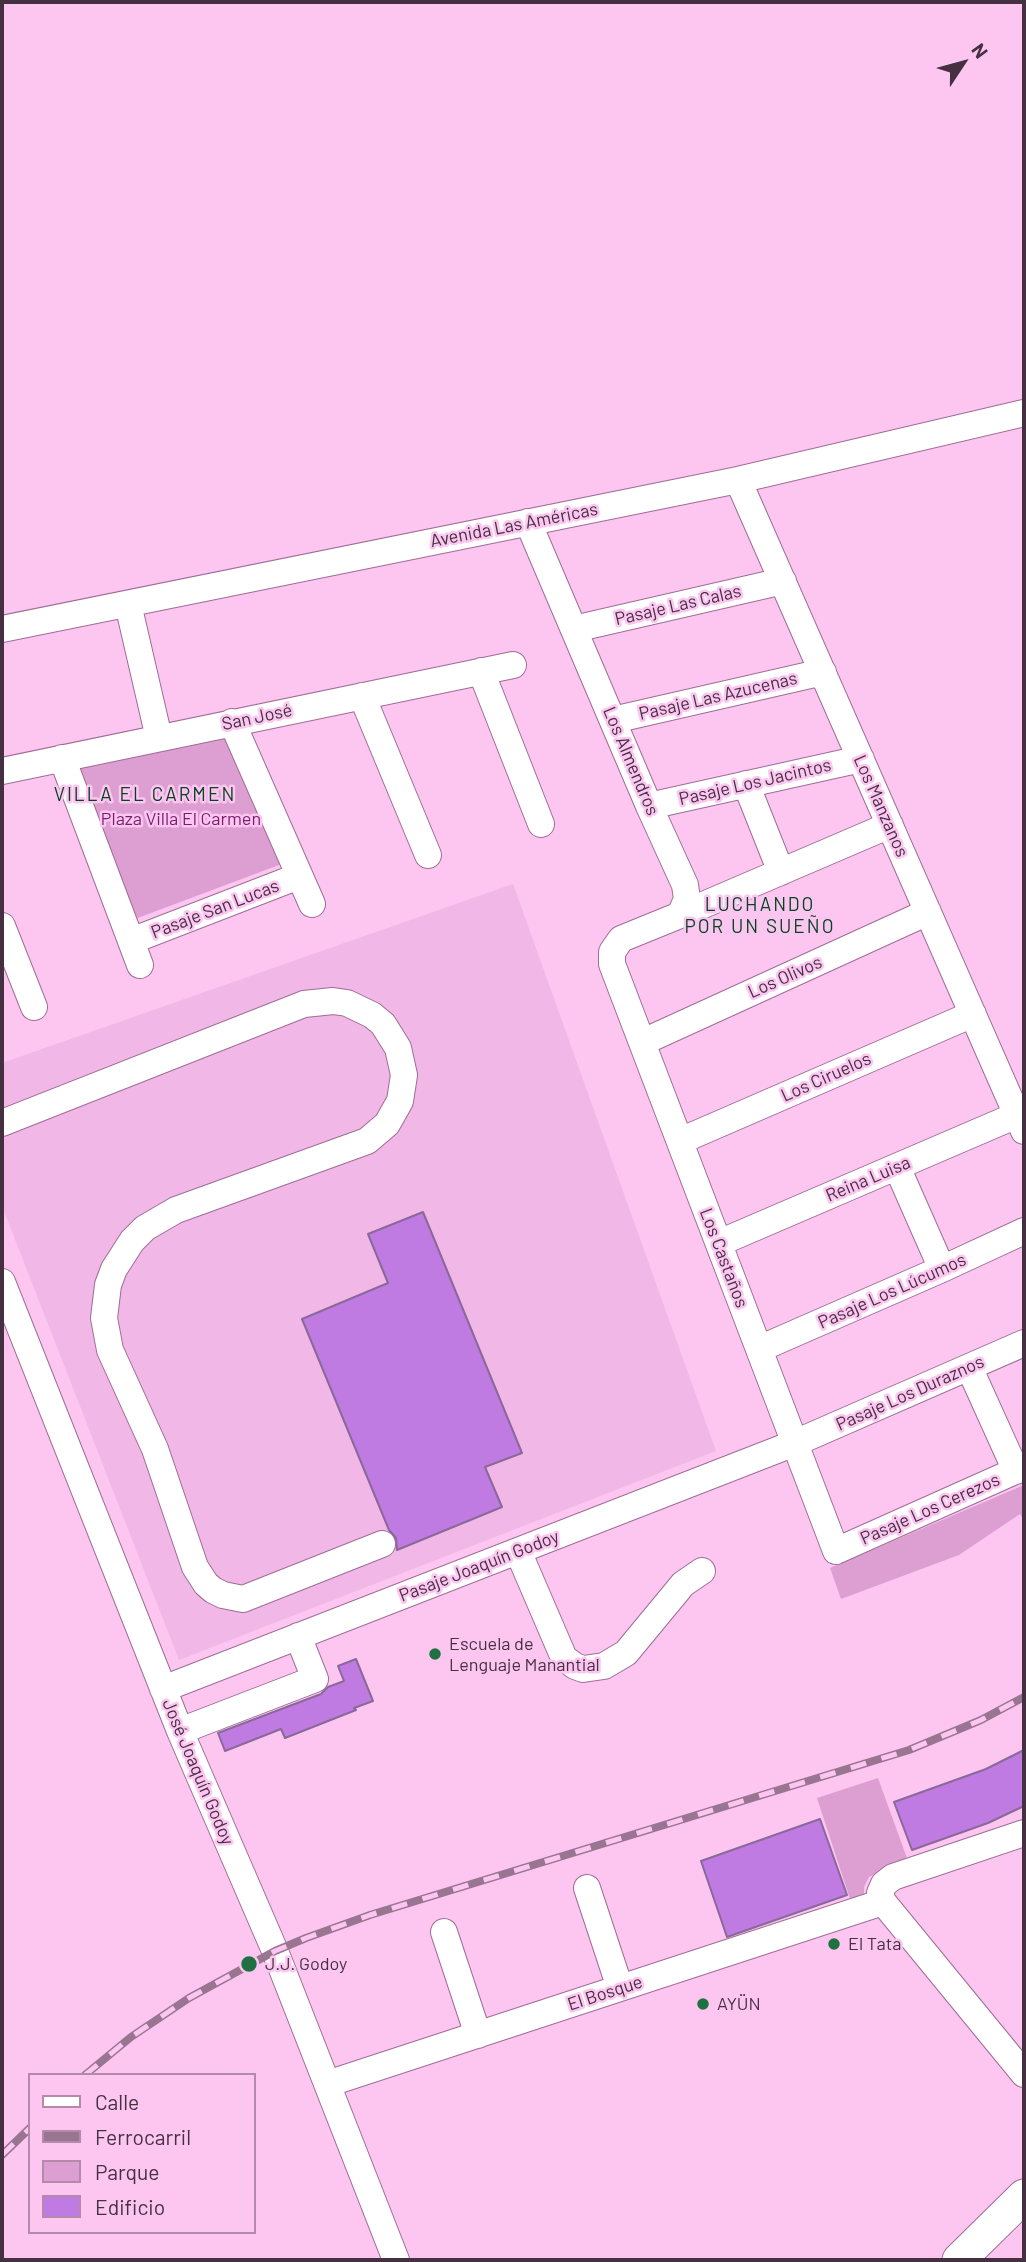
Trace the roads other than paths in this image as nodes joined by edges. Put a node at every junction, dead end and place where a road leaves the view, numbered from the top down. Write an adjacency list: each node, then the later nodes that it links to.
1 (1024, 413): 2 (street, Avenida Las Américas)
2 (738, 480): 3 (street, Avenida Las Américas); 4 (street, Los Manzanos)
3 (528, 522): 5 (street, Avenida Las Américas); 7 (street, Los Almendros)
4 (783, 581): 7 (street, Pasaje Las Calas); 10 (street, Los Manzanos)
5 (128, 604): 6 (street, Avenida Las Américas); 14 (street)
6 (2, 629)
7 (574, 629): 12 (street, Los Almendros)
8 (513, 665): 9 (street, San José)
9 (481, 671): 11 (street, San José); 20 (street)
10 (823, 672): 12 (street, Pasaje Las Azucenas); 16 (street, Los Manzanos)
11 (362, 696): 13 (street, San José); 22 (street)
12 (613, 720): 19 (street, Los Almendros)
13 (232, 722): 14 (street, San José); 24 (street)
14 (159, 738): 15 (street, San José)
15 (62, 758): 17 (street, San José); 24 (street, Pasaje San Lucas)
16 (860, 758): 18 (street, Pasaje Los Jacintos); 21 (street, Los Manzanos)
17 (2, 771)
18 (746, 784): 19 (street, Pasaje Los Jacintos); 23 (street)
19 (649, 806): 27 (street, Los Almendros)
20 (541, 824)
21 (890, 825): 23 (street); 26 (street, Los Manzanos)
22 (428, 855)
23 (782, 872): 27 (street)
24 (299, 876): 25 (street)
25 (312, 904)
26 (928, 912): 30 (street, Los Manzanos); 31 (street, Los Olivos)
27 (680, 915): 31 (street, Los Castaños)
28 (2, 926): 29 (street)
29 (34, 1007)
30 (973, 1014): 33 (street, Los Manzanos); 34 (street, Los Ciruelos)
31 (643, 1042): 34 (street, Los Castaños)
32 (2, 1123): 45 (street)
33 (1021, 1123): 35 (street, Reina Luisa)
34 (680, 1141): 37 (street, Los Castaños)
35 (897, 1167): 37 (street, Reina Luisa); 38 (street)
36 (1024, 1231): 38 (street, Pasaje Los Lúcumos)
37 (719, 1243): 41 (street, Los Castaños)
38 (942, 1269): 41 (street, Pasaje Los Lúcumos)
39 (3, 1288): 50 (street, José Joaquín Godoy)
40 (1024, 1343): 42 (street, Pasaje Los Duraznos)
41 (759, 1349): 43 (street, Los Castaños)
42 (969, 1367): 43 (street, Pasaje Los Duraznos); 44 (street)
43 (795, 1443): 46 (street, Pasaje Joaquín Godoy); 47 (street, Los Castaños)
44 (1020, 1469): 47 (street, Pasaje Los Cerezos)
45 (382, 1544)
46 (518, 1551): 48 (street); 49 (street, Pasaje Joaquín Godoy)
47 (836, 1551)
48 (702, 1571)
49 (298, 1636): 50 (street, Pasaje Joaquín Godoy); 51 (street)
50 (163, 1689): 51 (street, José Joaquín Godoy)
51 (180, 1731): 59 (street, José Joaquín Godoy)
52 (1024, 1833): 54 (street)
53 (587, 1888): 56 (street)
54 (883, 1902): 56 (street, El Bosque); 58 (street)
55 (444, 1932): 57 (street)
56 (620, 1989): 57 (street, El Bosque)
57 (478, 2035): 59 (street, El Bosque)
58 (1024, 2074)
59 (327, 2084): 61 (street, José Joaquín Godoy)
60 (1024, 2196): 62 (main road)
61 (396, 2260)
62 (959, 2260)

